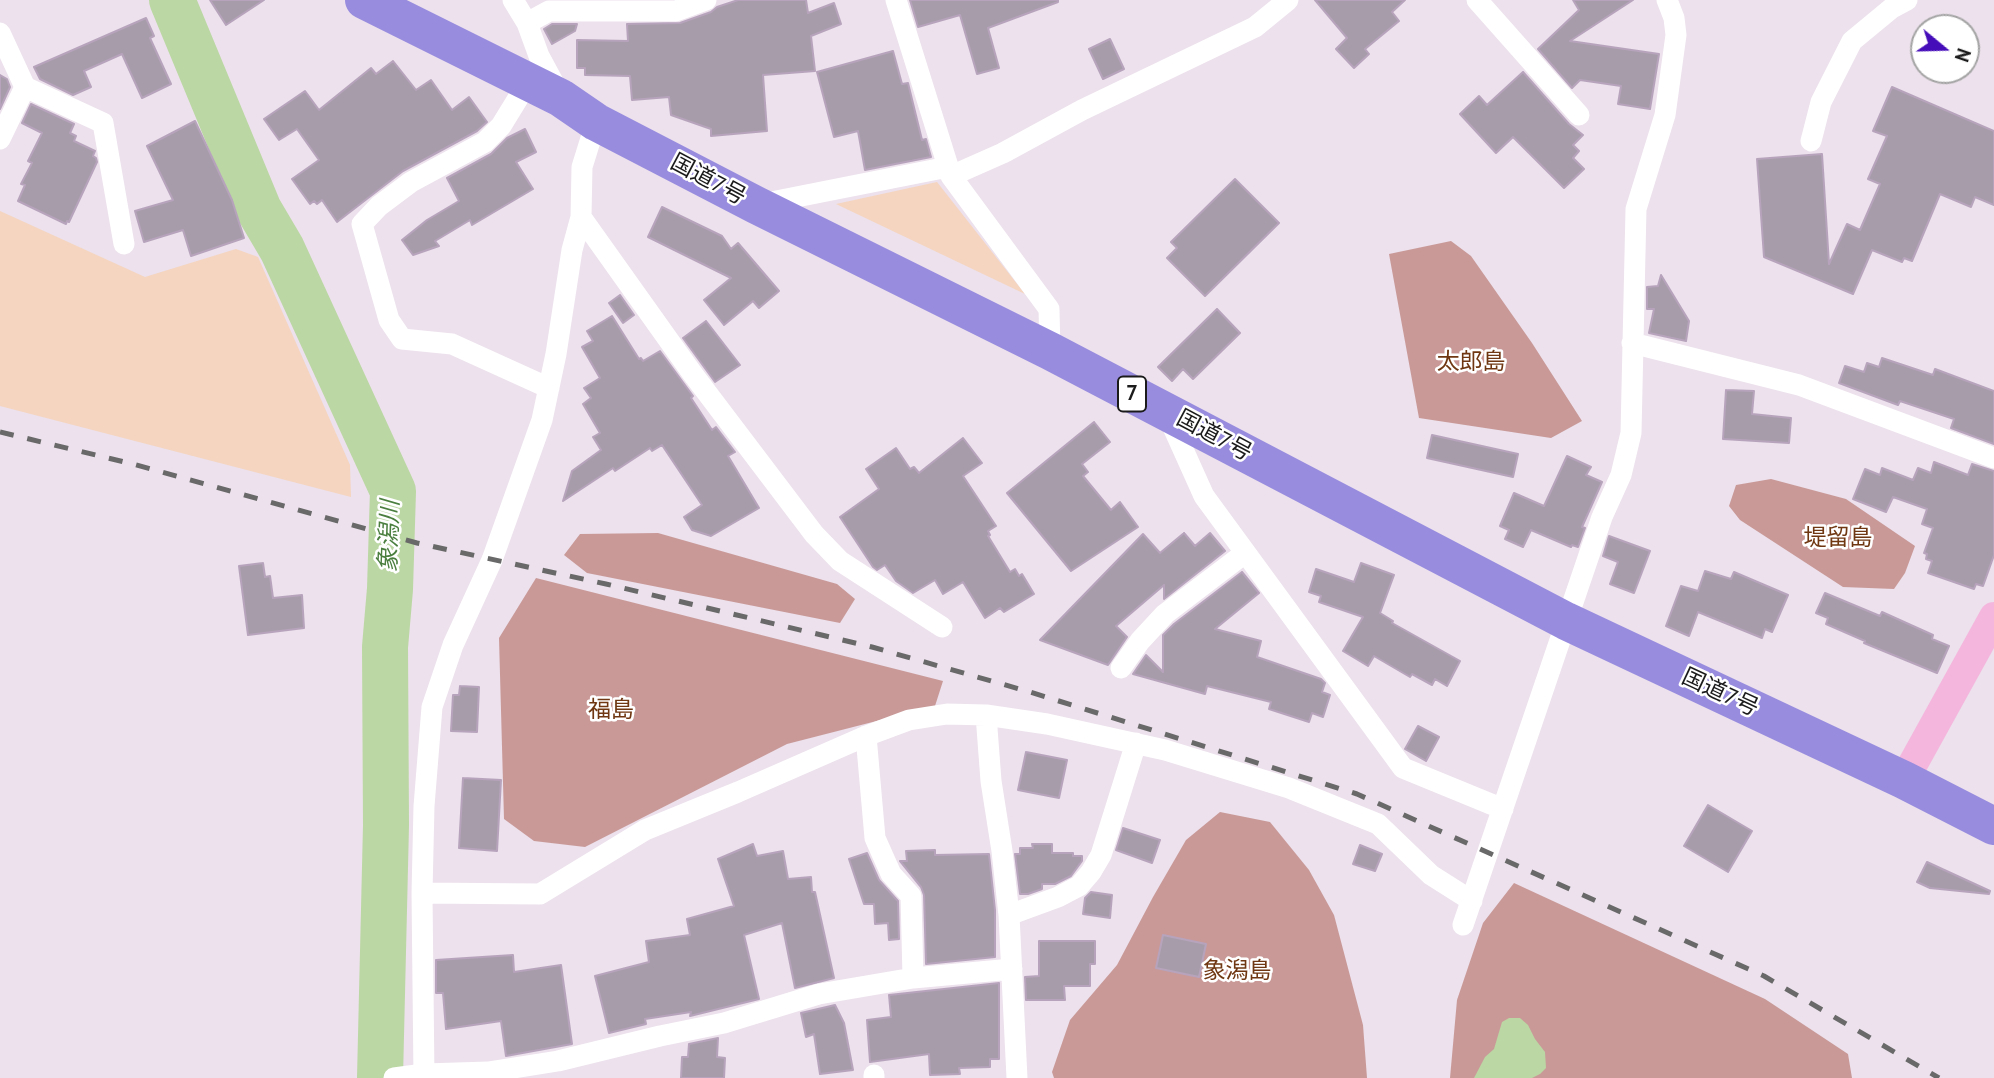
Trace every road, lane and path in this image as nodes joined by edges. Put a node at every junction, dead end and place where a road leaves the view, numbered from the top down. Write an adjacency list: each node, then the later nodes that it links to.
1 (364, 0): 12 (highway, 国道7号 / 7)
2 (513, 0): 9 (street)
3 (706, 0): 9 (street)
4 (896, 0): 17 (street)
5 (1288, 0): 17 (street)
6 (1477, 0): 13 (street)
7 (1667, 0): 21 (street)
8 (1907, 0): 16 (street)
9 (527, 23): 12 (street)
10 (0, 33): 11 (street)
11 (25, 86): 15 (street); 20 (street)
12 (545, 90): 14 (highway, 国道7号 / 7); 23 (street)
13 (1579, 115)
14 (596, 122): 18 (highway, 国道7号 / 7); 19 (street)
15 (0, 139)
16 (1811, 141)
17 (950, 171): 18 (street); 22 (street)
18 (756, 205): 22 (highway, 国道7号 / 7)
19 (581, 216): 23 (street); 29 (street)
20 (124, 244)
21 (1632, 343): 25 (street); 28 (street)
22 (1051, 351): 24 (highway, 国道7号 / 7)
23 (549, 388): 37 (street)
24 (1165, 411): 26 (street); 28 (highway, 国道7号 / 7)
25 (1994, 458)
26 (1245, 553): 30 (street); 35 (street)
27 (1994, 617): 34 (street)
28 (1566, 621): 34 (highway, 国道7号 / 7); 35 (street)
29 (942, 627)
30 (1121, 668)
31 (986, 715): 32 (street); 33 (street); 39 (street)
32 (866, 736): 37 (street); 42 (street)
33 (1136, 743): 38 (street); 39 (street)
34 (1904, 780): 36 (highway, 国道7号 / 7)
35 (1503, 809): 38 (street)
36 (1994, 826)
37 (422, 894): 43 (street)
38 (1472, 901): 40 (street)
39 (1009, 915): 41 (street)
40 (1463, 925)
41 (1012, 969): 42 (street); 46 (street)
42 (913, 978): 44 (street)
43 (423, 1075): 44 (street); 45 (street)
44 (490, 1075)
45 (394, 1078)
46 (1017, 1078)

